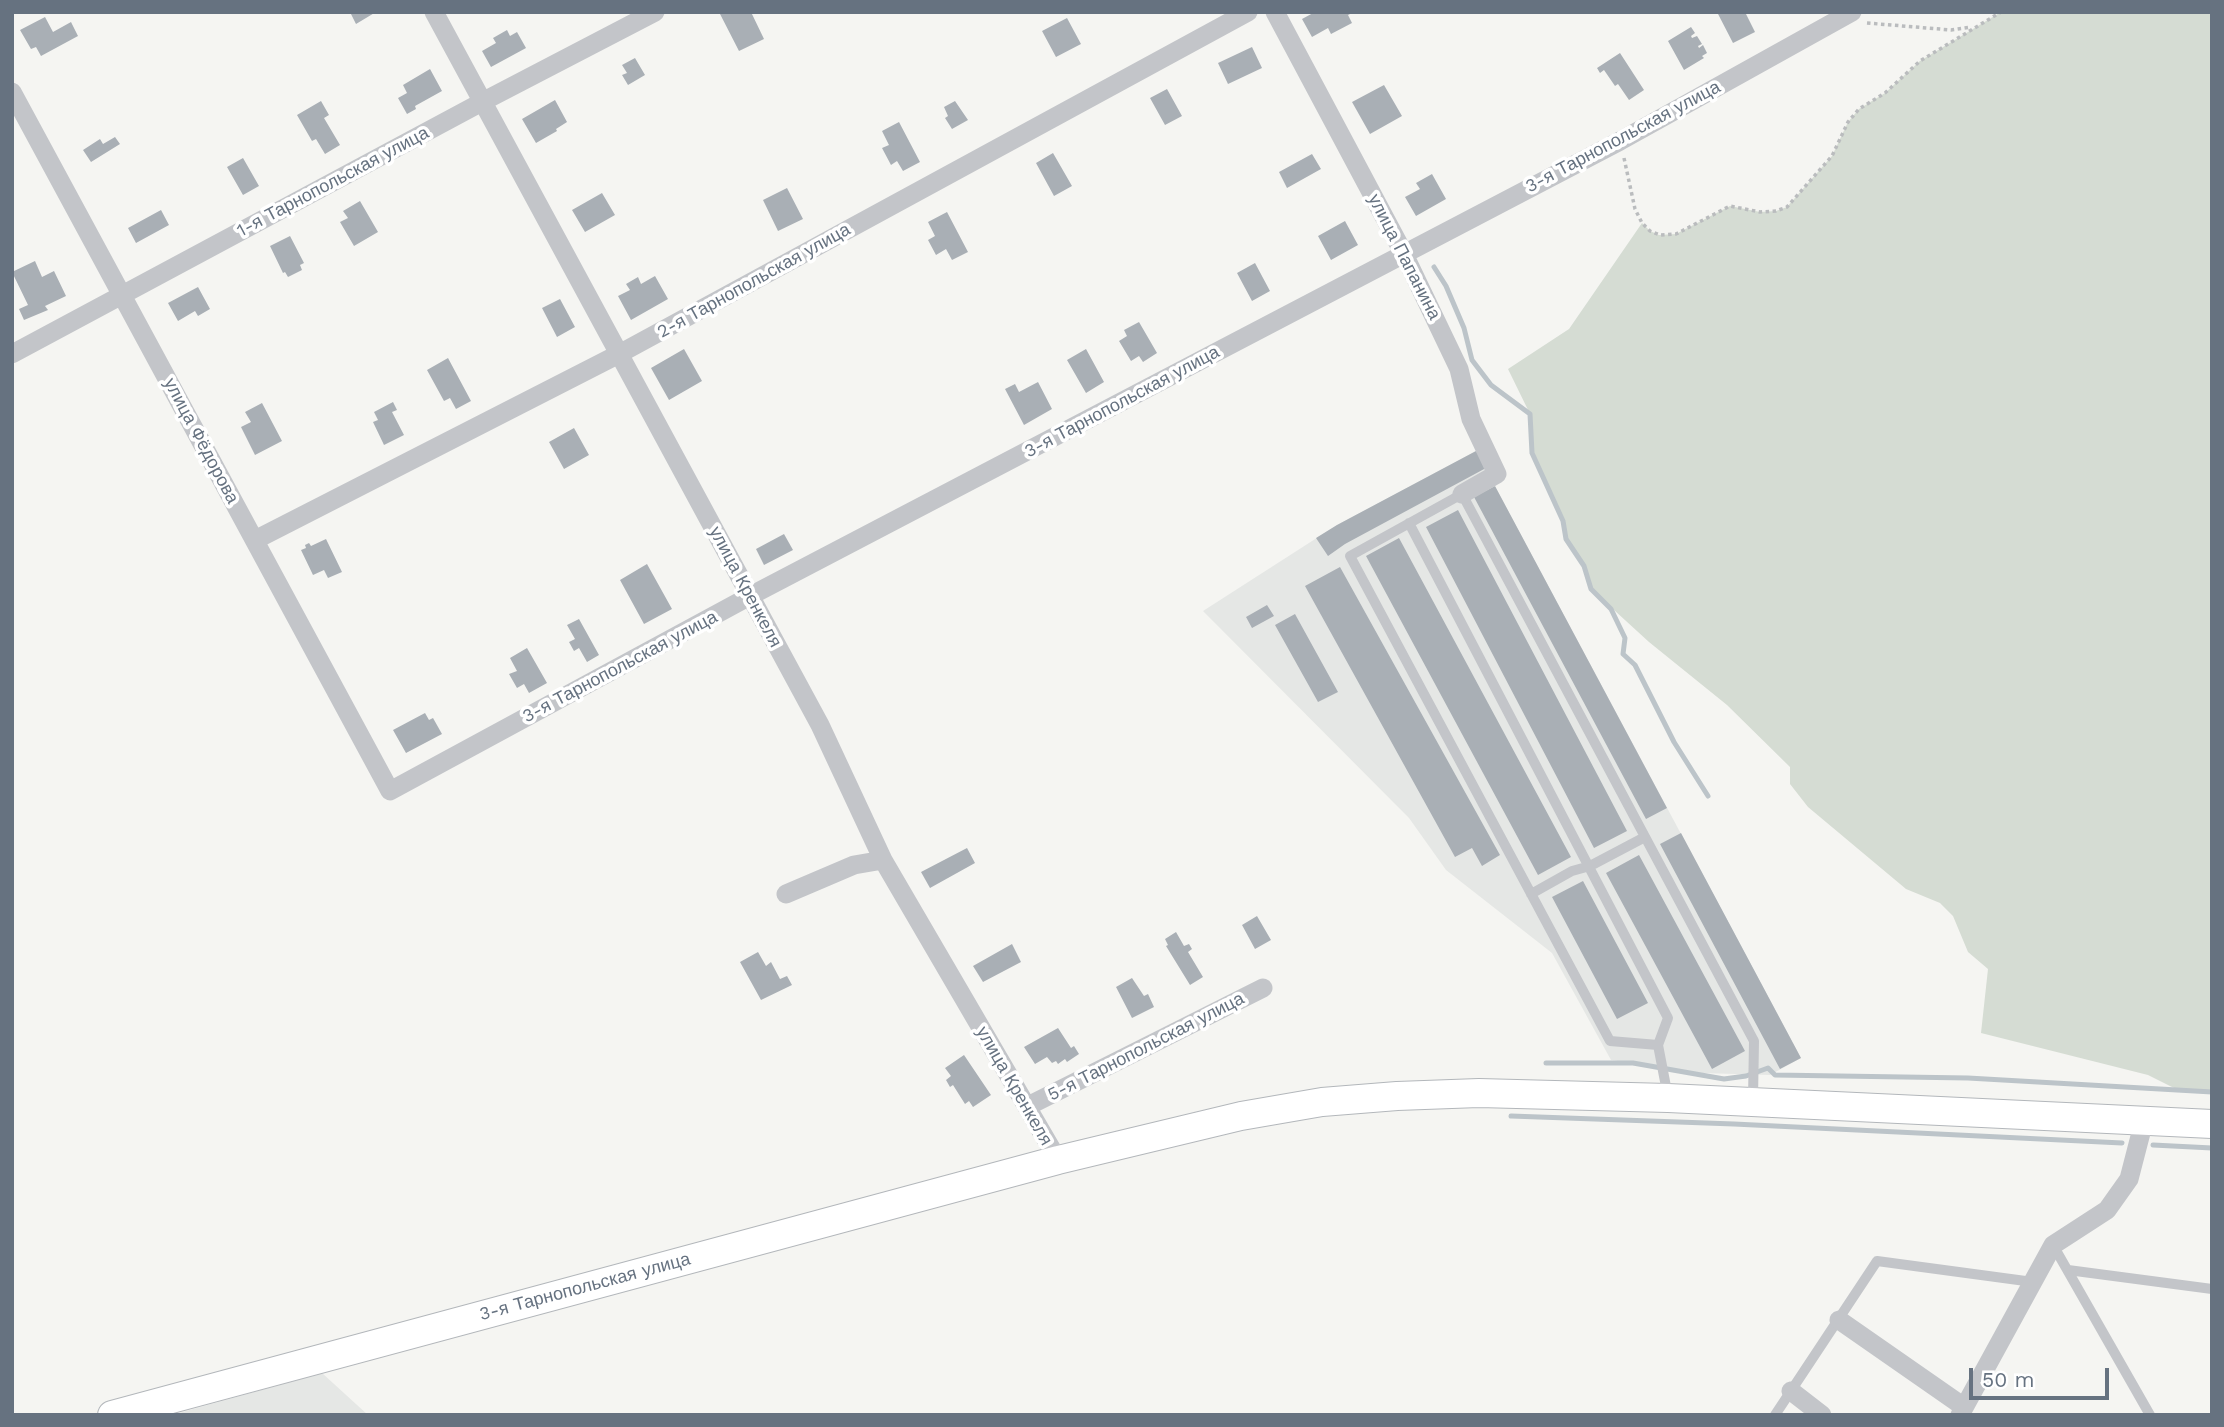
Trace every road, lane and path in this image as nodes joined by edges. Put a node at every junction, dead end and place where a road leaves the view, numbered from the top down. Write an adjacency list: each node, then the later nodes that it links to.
1 (434, 12): 9 (street, улица Кренкеля)
2 (655, 12): 9 (street, 1-я Тарнопольская улица)
3 (1248, 12): 14 (street, 2-я Тарнопольская улица)
4 (1275, 12): 11 (street, улица Папанина)
5 (2001, 12): 7 (path)
6 (1845, 17): 7 (path); 10 (street, 3-я Тарнопольская улица)
7 (1976, 26): 10 (path)
8 (12, 92): 12 (street, улица Фёдорова)
9 (482, 102): 12 (street, 1-я Тарнопольская улица); 14 (street, улица Кренкеля)
10 (1620, 141): 11 (street, 3-я Тарнопольская улица)
11 (1404, 254): 15 (street, улица Папанина); 18 (street, 3-я Тарнопольская улица)
12 (122, 294): 13 (street, 1-я Тарнопольская улица); 17 (street, улица Фёдорова)
13 (12, 354)
14 (620, 354): 17 (street, 2-я Тарнопольская улица); 18 (street, улица Кренкеля)
15 (1462, 494): 16 (lane); 20 (lane)
16 (1409, 523): 22 (lane); 24 (lane)
17 (255, 540): 19 (street, улица Фёдорова)
18 (750, 596): 19 (street, 3-я Тарнопольская улица); 21 (street, улица Кренкеля)
19 (390, 791)
20 (1645, 837): 22 (lane); 28 (lane)
21 (883, 860): 23 (street); 29 (street, улица Кренкеля)
22 (1590, 866): 24 (lane); 26 (lane)
23 (786, 894)
24 (1531, 894): 26 (lane)
25 (1263, 988): 29 (street, 5-я Тарнопольская улица)
26 (1658, 1045): 27 (lane)
27 (1668, 1098): 28 (street, 3-я Тарнопольская улица); 32 (street, 3-я Тарнопольская улица)
28 (1752, 1104): 30 (street, 3-я Тарнопольская улица)
29 (1028, 1106): 32 (street, улица Кренкеля)
30 (2144, 1121): 31 (street, 3-я Тарнопольская улица); 33 (street)
31 (2212, 1124)
32 (1058, 1160): 40 (street, 3-я Тарнопольская улица)
33 (2053, 1245): 34 (lane); 35 (street)
34 (2068, 1270): 36 (lane); 43 (lane)
35 (2033, 1282): 37 (lane); 39 (street)
36 (2212, 1289)
37 (1839, 1320): 38 (lane); 39 (street)
38 (1791, 1391): 41 (lane); 42 (street)
39 (1962, 1411)
40 (112, 1415)
41 (1774, 1415)
42 (1822, 1415)
43 (2150, 1415)

